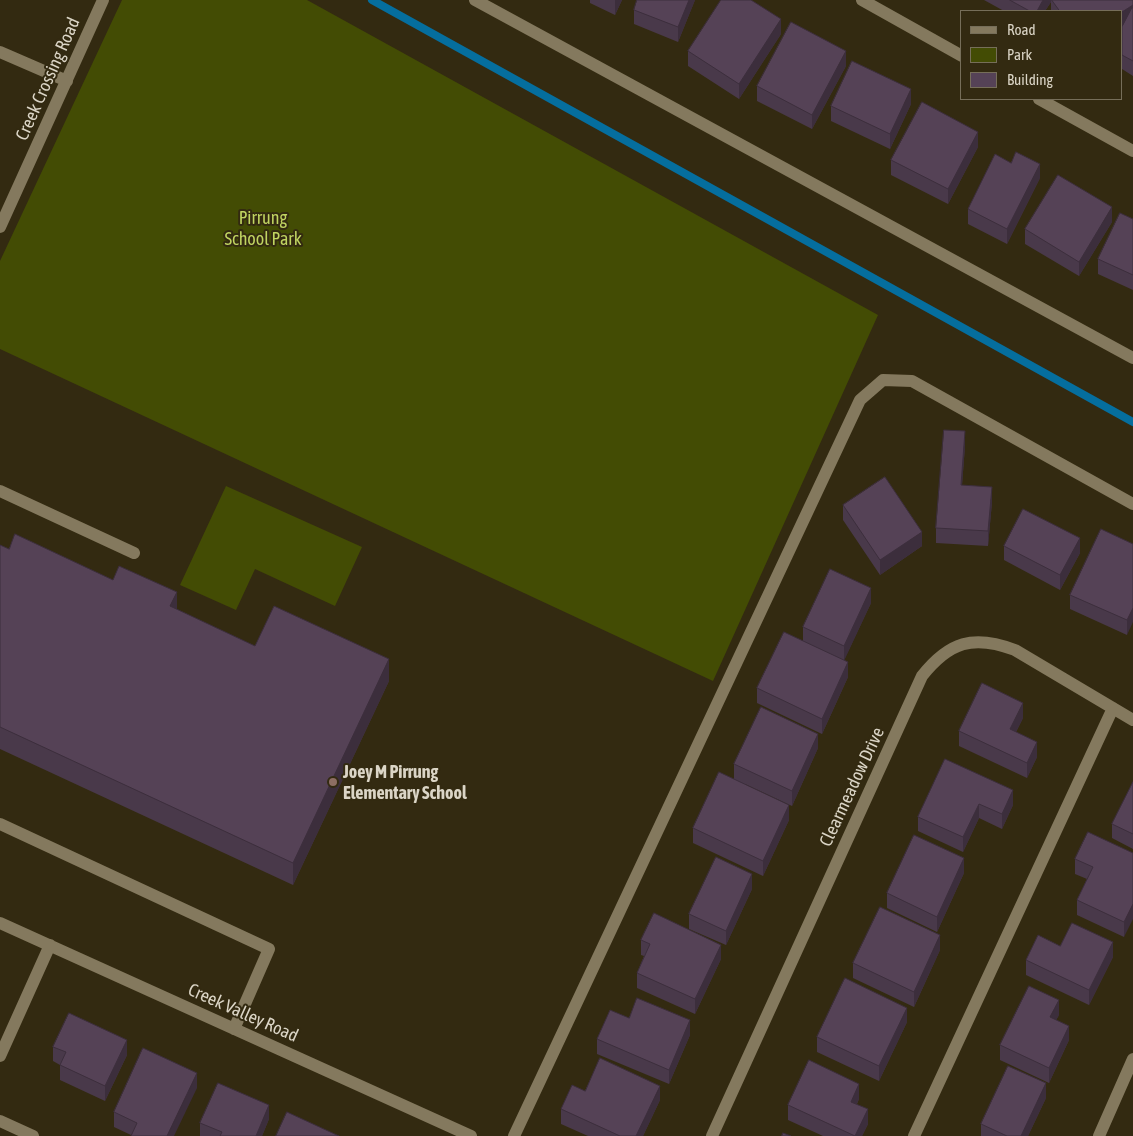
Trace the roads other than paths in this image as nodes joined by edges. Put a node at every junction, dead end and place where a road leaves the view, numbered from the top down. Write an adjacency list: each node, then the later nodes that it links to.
1 (103, 0): 6 (street, Creek Crossing Road)
2 (475, 0): 10 (street)
3 (862, 0): 5 (street)
4 (0, 52): 6 (street)
5 (960, 55)
6 (67, 81): 9 (street, Creek Crossing Road)
7 (1041, 100): 8 (street)
8 (1133, 151)
9 (0, 227)
10 (1133, 358)
11 (0, 491): 13 (street)
12 (1133, 504): 25 (street)
13 (134, 553)
14 (1113, 708): 15 (street, Clearmeadow Drive); 26 (street, Clearmeadow Drive); 27 (street)
15 (1133, 720)
16 (0, 824): 19 (street)
17 (0, 923): 18 (street, Creek Valley Road)
18 (50, 945): 19 (street, Creek Valley Road); 20 (street)
19 (234, 1029): 24 (street, Creek Valley Road)
20 (0, 1056)
21 (1133, 1060): 28 (street)
22 (0, 1121): 23 (street)
23 (33, 1136)
24 (471, 1136)
25 (514, 1136)
26 (712, 1136)
27 (914, 1136)
28 (1099, 1136)

